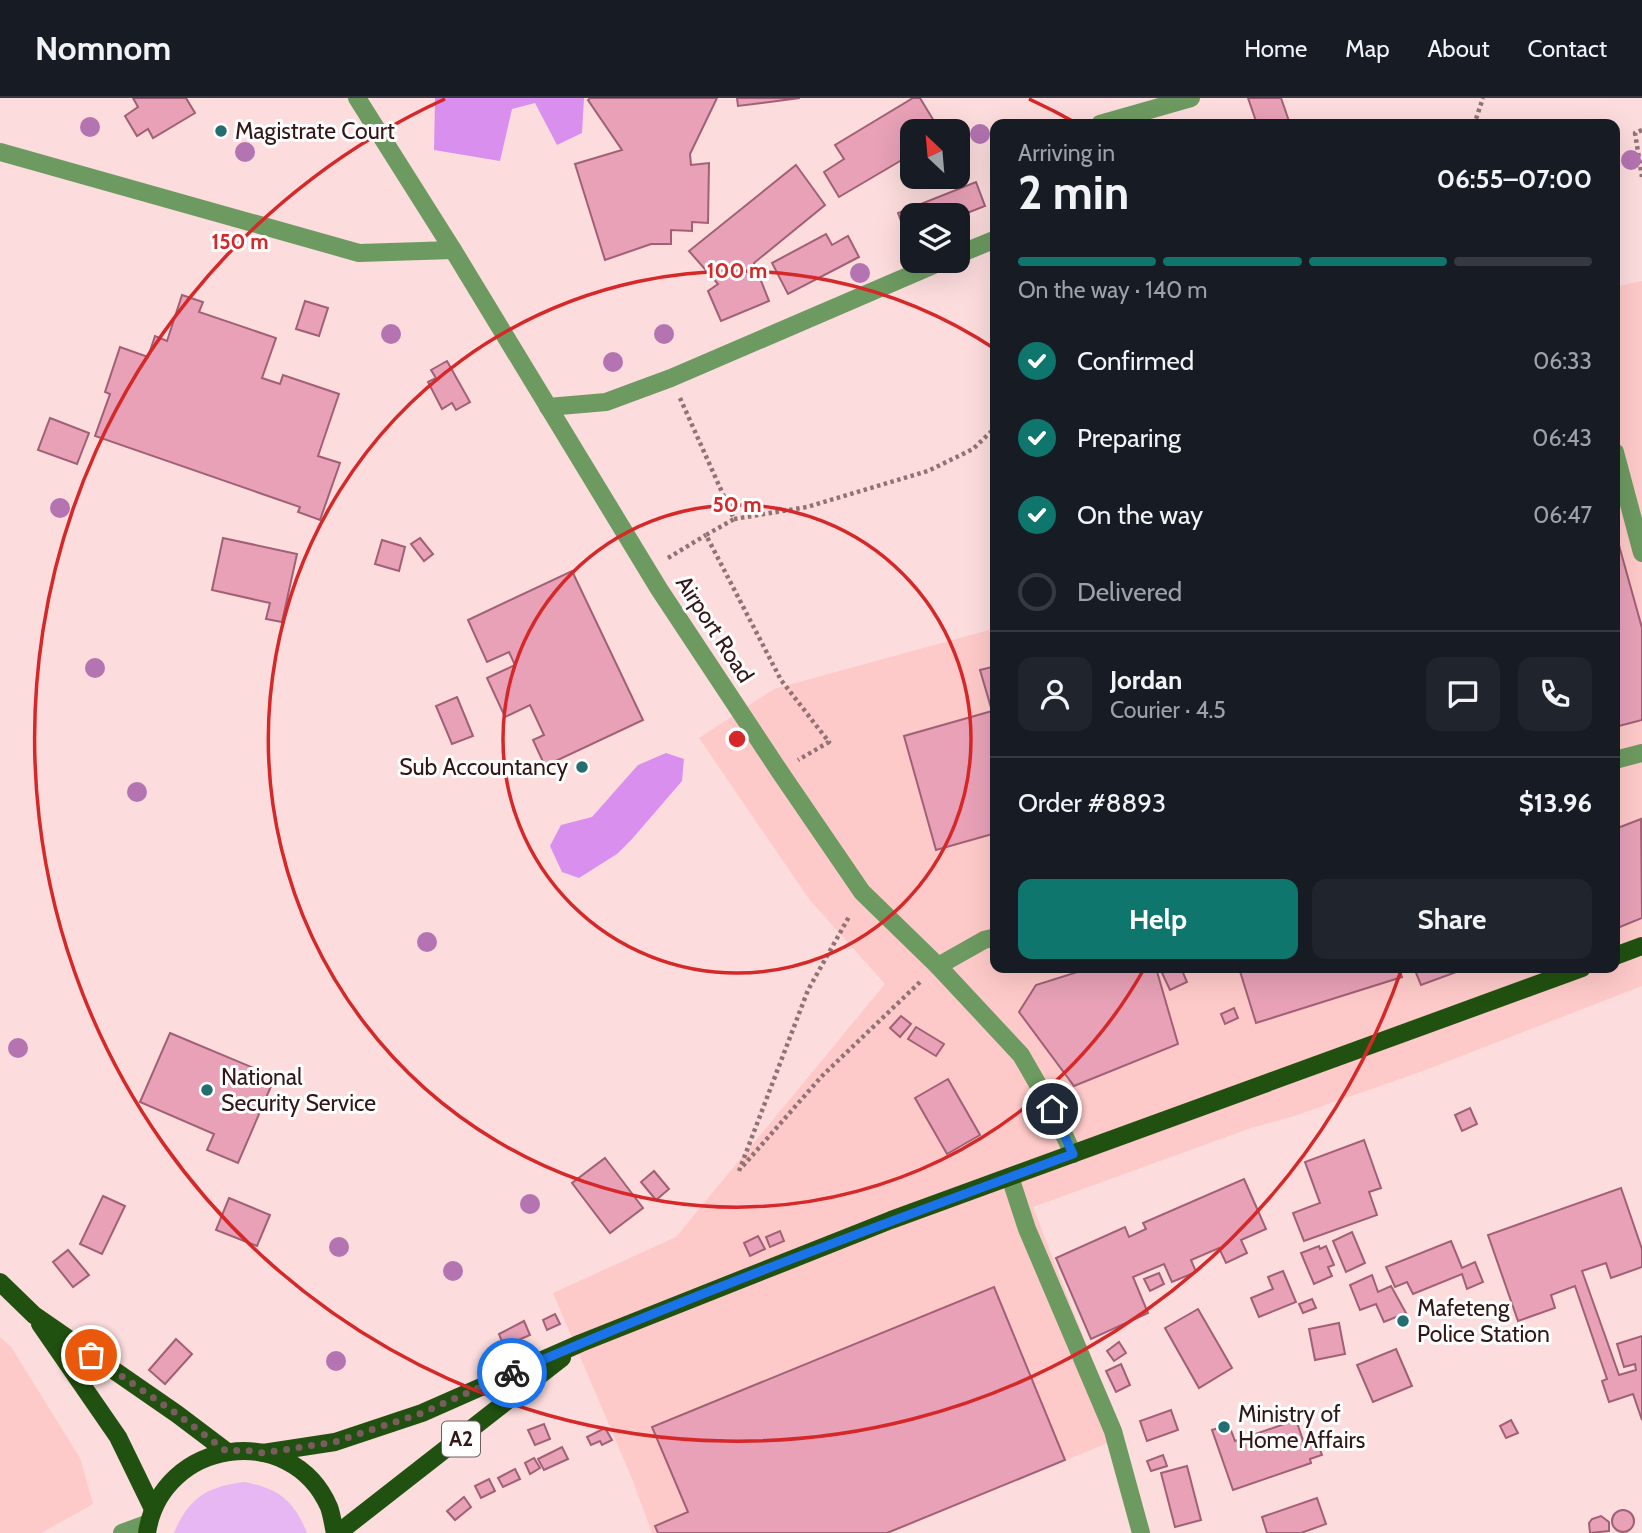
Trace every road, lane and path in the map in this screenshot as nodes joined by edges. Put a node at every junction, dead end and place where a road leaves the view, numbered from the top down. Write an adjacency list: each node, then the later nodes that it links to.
1 (357, 98): 10 (street, Airport Road)
2 (1191, 98): 4 (street)
3 (1483, 98): 5 (path)
4 (1118, 119)
5 (1476, 119)
6 (1642, 130): 8 (path)
7 (0, 152): 10 (street)
8 (1642, 177)
9 (990, 241): 11 (street)
10 (453, 250): 14 (street, Airport Road)
11 (970, 250)
12 (915, 273): 13 (street)
13 (671, 378): 14 (street); 17 (path)
14 (548, 407): 20 (street, Airport Road)
15 (990, 433): 17 (path)
16 (1620, 471): 19 (street)
17 (734, 519): 18 (path)
18 (706, 535): 20 (path); 23 (path)
19 (1642, 553)
20 (647, 570): 23 (street, Airport Road)
21 (1642, 753): 22 (street)
22 (1620, 759)
23 (779, 772): 24 (street, Airport Road)
24 (862, 892): 28 (street, Airport Road); 28 (path)
25 (990, 938): 28 (street)
26 (1642, 946): 27 (main road)
27 (1620, 954)
28 (938, 967): 30 (street, Airport Road)
29 (1569, 973): 30 (main road, A2)
30 (1073, 1154): 31 (main road, A2)
31 (1010, 1177): 34 (main road, A2); 40 (street)
32 (0, 1282): 33 (main road)
33 (34, 1315): 35 (main road); 37 (main road)
34 (581, 1343): 36 (main road, A2); 39 (main road, A2)
35 (226, 1451): 36 (main road, A2); 37 (main road, A2)
36 (263, 1453): 39 (main road, A2)
37 (150, 1522): 38 (street)
38 (122, 1533)
39 (337, 1533)
40 (1141, 1533)

